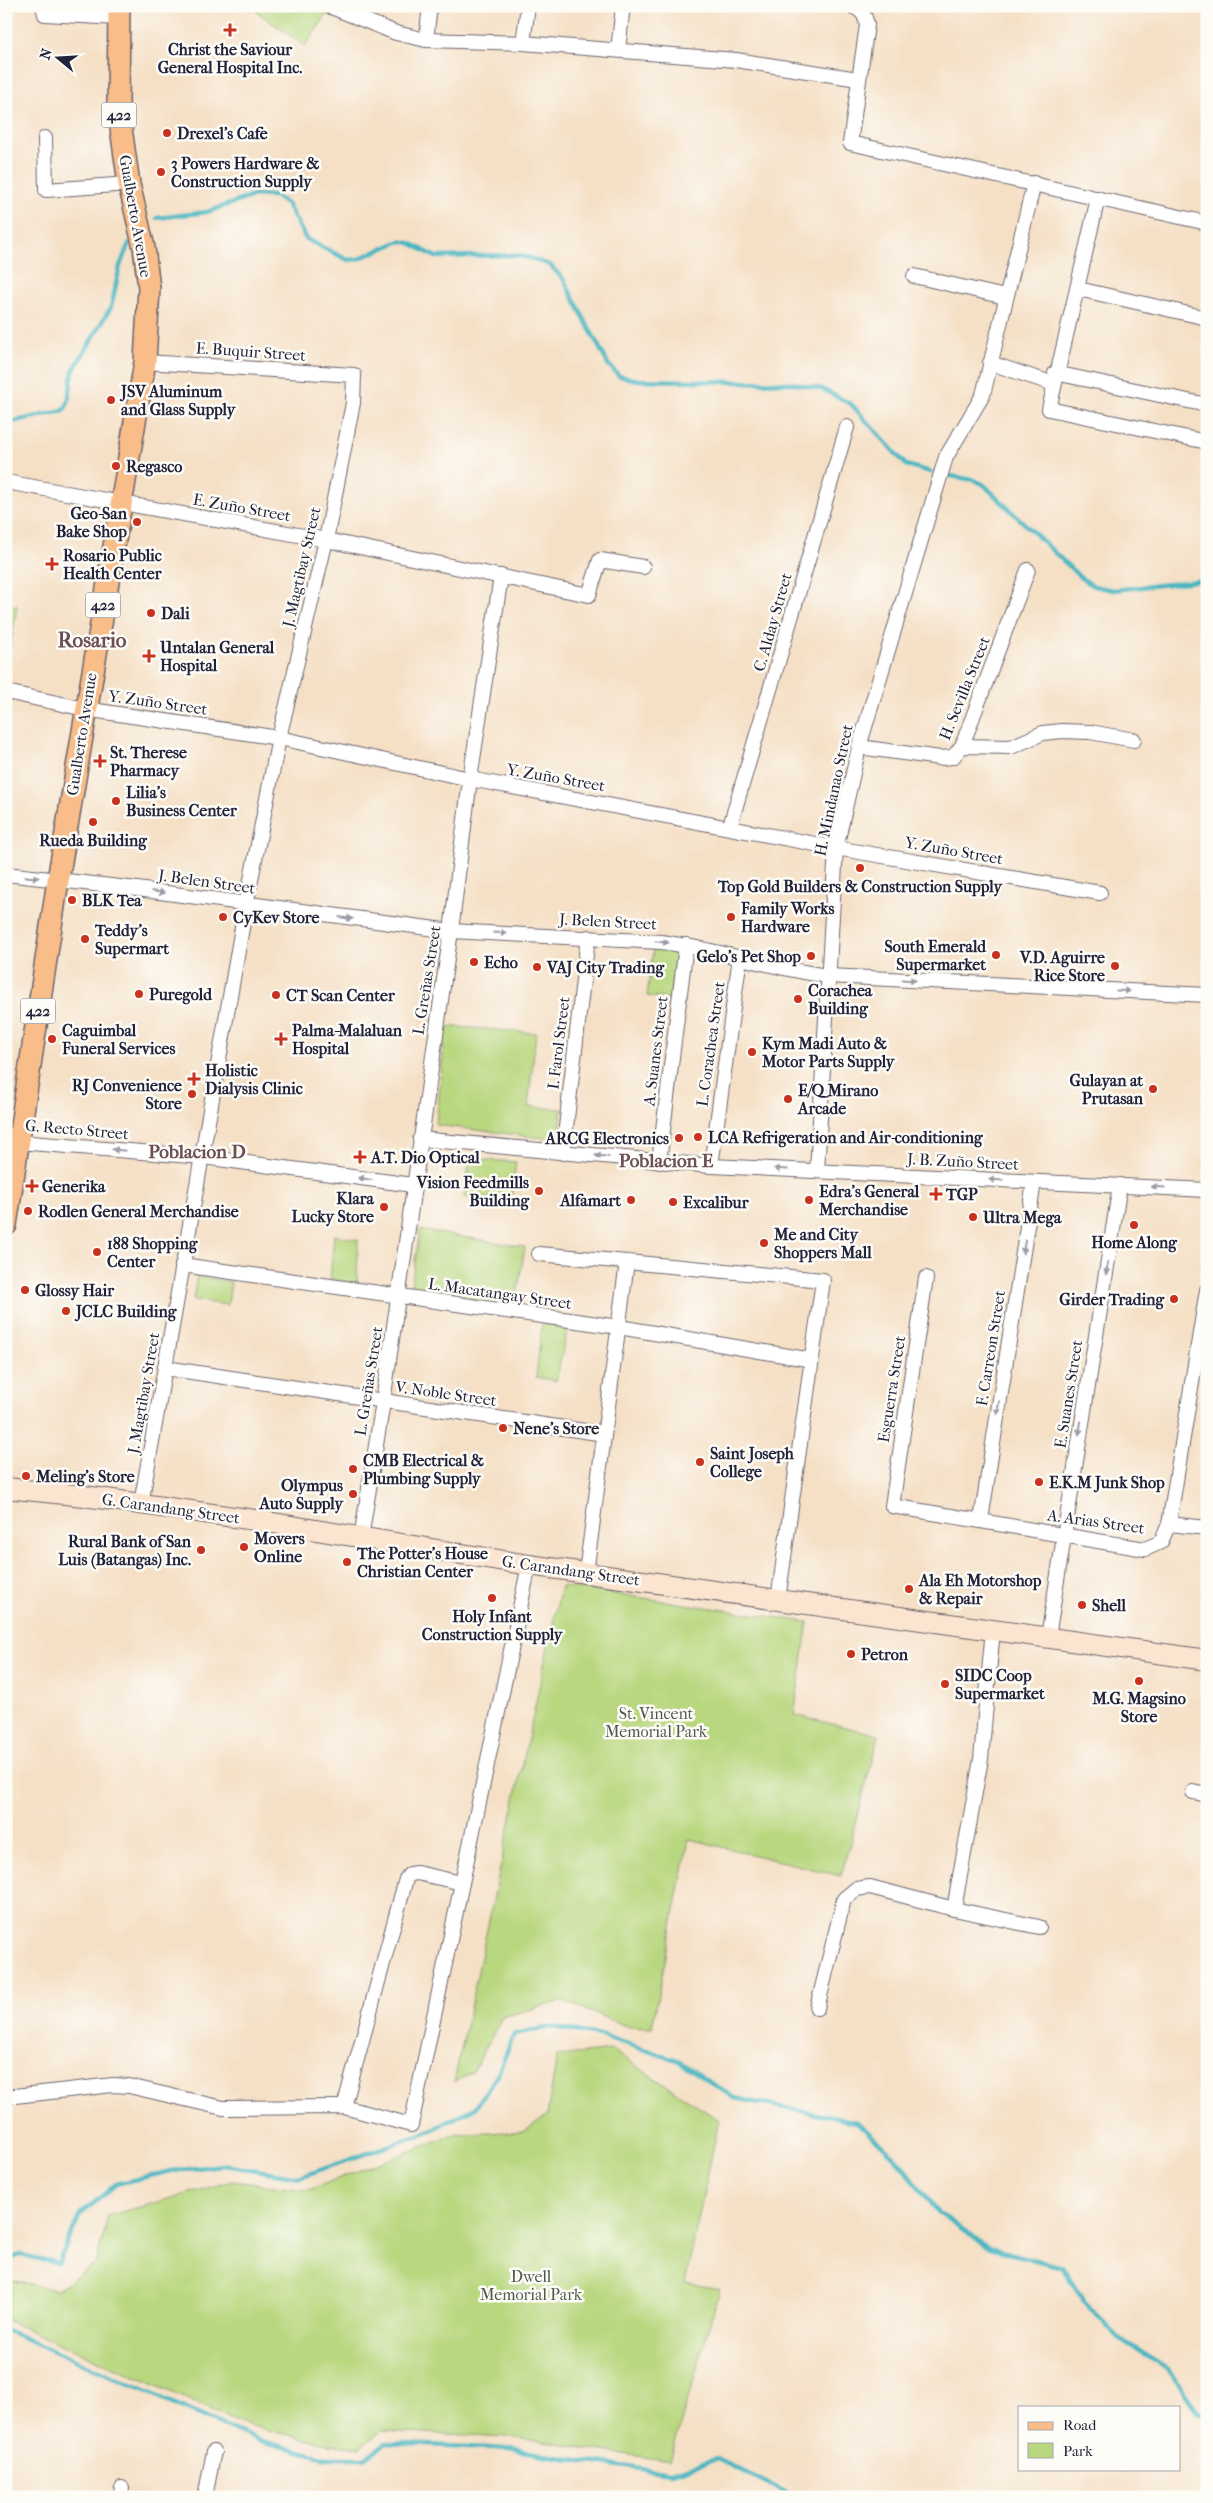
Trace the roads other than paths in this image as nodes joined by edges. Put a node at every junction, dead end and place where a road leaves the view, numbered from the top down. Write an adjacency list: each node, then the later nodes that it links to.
1 (43, 6): 7 (street)
2 (329, 6): 8 (street)
3 (430, 6): 8 (street)
4 (528, 6): 9 (street)
5 (623, 6): 10 (street)
6 (850, 6): 11 (street)
7 (119, 12): 14 (main road, Gualberto Avenue / 422)
8 (426, 40): 9 (street)
9 (523, 43): 10 (street)
10 (618, 50): 11 (street)
11 (858, 80): 13 (street)
12 (45, 138): 14 (street)
13 (1034, 183): 15 (street); 19 (street, H. Mindanao Street)
14 (129, 184): 21 (main road, Gualberto Avenue / 422)
15 (1098, 198): 16 (street); 18 (street)
16 (1206, 221)
17 (914, 276): 19 (street)
18 (1078, 289): 20 (street); 24 (street)
19 (1005, 297): 22 (street, H. Mindanao Street)
20 (1207, 318)
21 (145, 362): 23 (street, E. Buquir Street); 29 (main road, Gualberto Avenue / 422)
22 (990, 363): 24 (street); 39 (street, H. Mindanao Street)
23 (354, 375): 30 (street, J. Magtibay Street)
24 (1055, 379): 25 (street); 27 (street)
25 (1207, 405)
26 (847, 427): 41 (street, C. Alday Street)
27 (1207, 442)
28 (6, 482): 29 (street, E. Zuño Street)
29 (121, 501): 30 (street, E. Zuño Street); 35 (main road, Gualberto Avenue / 422)
30 (326, 540): 33 (street, E. Zuño Street); 36 (street, J. Magtibay Street)
31 (643, 567): 33 (street, E. Zuño Street)
32 (1028, 570): 38 (street, H. Sevilla Street)
33 (501, 576): 40 (street, L. Greñas Street)
34 (6, 692): 35 (street, Y. Zuño Street)
35 (85, 709): 36 (street, Y. Zuño Street); 44 (main road, Gualberto Avenue / 422)
36 (279, 738): 40 (street, Y. Zuño Street); 46 (street, J. Magtibay Street)
37 (1134, 740): 38 (street)
38 (962, 746): 39 (street, H. Sevilla Street)
39 (859, 747): 42 (street, H. Mindanao Street)
40 (470, 779): 41 (street, Y. Zuño Street); 47 (street, L. Greñas Street)
41 (730, 826): 42 (street, Y. Zuño Street)
42 (836, 848): 45 (street, Y. Zuño Street); 51 (street, H. Mindanao Street)
43 (6, 874): 44 (street, J. Belen Street, one-way to 44)
44 (58, 880): 46 (street, J. Belen Street, one-way to 46); 54 (main road, Gualberto Avenue / 422)
45 (1100, 893)
46 (246, 905): 47 (street, J. Belen Street, one-way to 47); 56 (street, J. Magtibay Street)
47 (451, 931): 48 (street, J. Belen Street, one-way to 48); 53 (street, L. Greñas Street)
48 (588, 937): 49 (street, J. Belen Street, one-way to 49); 55 (street, I. Farol Street)
49 (686, 945): 50 (street, J. Belen Street); 57 (street, A. Suanes Street)
50 (740, 957): 51 (street, J. Belen Street); 58 (street, L. Corachea Street)
51 (829, 976): 52 (street, J. Belen Street, one-way to 52); 59 (street, H. Mindanao Street)
52 (1207, 995)
53 (420, 1139): 55 (street, J. B. Zuño Street); 61 (street, L. Greñas Street)
54 (12, 1141): 56 (street, G. Recto Street, one-way to 54); 64 (main road, Gualberto Avenue / 422)
55 (563, 1153): 57 (street, J. B. Zuño Street, one-way to 55)
56 (203, 1157): 61 (street, G. Recto Street, one-way to 56); 67 (street, J. Magtibay Street)
57 (659, 1162): 58 (street, J. B. Zuño Street)
58 (711, 1166): 59 (street, J. B. Zuño Street, one-way to 58)
59 (817, 1171): 60 (street, J. B. Zuño Street, one-way to 59)
60 (1034, 1182): 62 (street, J. B. Zuño Street); 79 (street, F. Carreon Street, one-way to 79)
61 (413, 1185): 70 (street, L. Greñas Street)
62 (1120, 1186): 63 (street, J. B. Zuño Street, one-way to 62); 82 (street, E. Suanes Street, one-way to 82)
63 (1207, 1190)
64 (6, 1225)
65 (539, 1254): 66 (street)
66 (627, 1262): 71 (street); 72 (street)
67 (182, 1265): 70 (street, L. Macatangay Street); 73 (street, J. Magtibay Street)
68 (926, 1278): 78 (street, Esguerra Street)
69 (1207, 1290): 80 (street, A. Arias Street)
70 (398, 1297): 71 (street, L. Macatangay Street); 74 (street, L. Greñas Street)
71 (619, 1327): 72 (street, L. Macatangay Street); 75 (street)
72 (812, 1360): 86 (street)
73 (166, 1368): 74 (street, V. Noble Street); 77 (street, J. Magtibay Street)
74 (383, 1402): 75 (street, V. Noble Street); 83 (street, L. Greñas Street)
75 (604, 1434): 85 (street)
76 (6, 1488): 77 (main road, G. Carandang Street)
77 (141, 1504): 83 (main road, G. Carandang Street)
78 (892, 1506): 79 (street, A. Arias Street)
79 (981, 1520): 82 (street, A. Arias Street)
80 (1169, 1524): 81 (street); 82 (street, A. Arias Street)
81 (1207, 1528)
82 (1063, 1535): 88 (street, E. Suanes Street)
83 (361, 1538): 84 (main road, G. Carandang Street)
84 (529, 1565): 85 (main road, G. Carandang Street); 90 (street)
85 (586, 1573): 86 (main road, G. Carandang Street)
86 (778, 1600): 87 (main road, G. Carandang Street)
87 (993, 1629): 88 (main road, G. Carandang Street); 91 (street)
88 (1048, 1638): 89 (main road, G. Carandang Street)
89 (1207, 1660)
90 (462, 1882): 95 (street); 95 (street)
91 (954, 1909): 92 (street); 93 (street)
92 (1038, 1927)
93 (817, 2008)
94 (6, 2097): 95 (street)
95 (344, 2107)
96 (214, 2451): 97 (street)
97 (205, 2497)

